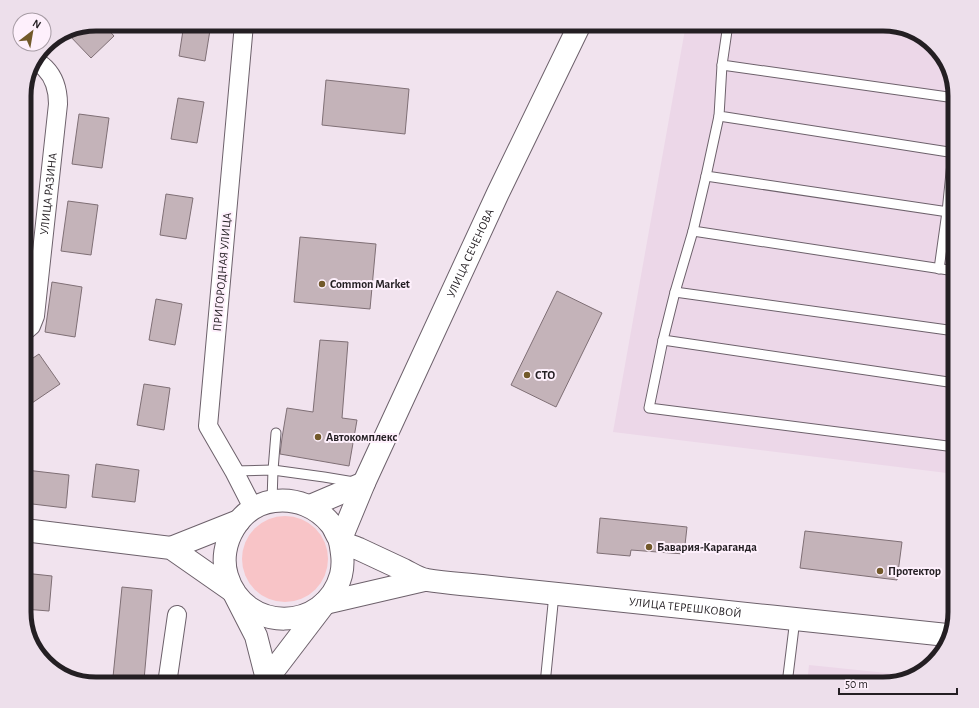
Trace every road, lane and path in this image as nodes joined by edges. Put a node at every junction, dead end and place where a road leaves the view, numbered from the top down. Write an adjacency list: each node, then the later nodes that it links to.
1 (243, 31): 23 (street, ПРИГОРОДНАЯ УЛИЦА)
2 (577, 31): 24 (main road, УЛИЦА СЕЧЕНОВА)
3 (727, 31): 5 (lane)
4 (40, 64): 16 (street, УЛИЦА РАЗИНА)
5 (722, 64): 6 (lane); 7 (lane)
6 (948, 97)
7 (719, 116): 8 (lane); 9 (lane)
8 (948, 152)
9 (706, 176): 10 (lane); 12 (lane)
10 (948, 213)
11 (948, 227): 13 (lane)
12 (693, 231): 13 (lane); 15 (lane)
13 (939, 269): 14 (lane)
14 (948, 270)
15 (675, 292): 17 (lane); 18 (lane)
16 (31, 324)
17 (948, 330)
18 (663, 340): 19 (lane); 21 (lane)
19 (948, 382)
20 (276, 432): 22 (lane)
21 (948, 446)
22 (273, 470): 23 (lane); 24 (lane); 26 (lane)
23 (234, 471): 26 (street, ПРИГОРОДНАЯ УЛИЦА)
24 (364, 484): 25 (main road); 28 (main road, УЛИЦА СЕЧЕНОВА)
25 (310, 506): 26 (main road, УЛИЦА ТЕРЕШКОВОЙ); 28 (main road, УЛИЦА ТЕРЕШКОВОЙ)
26 (255, 510): 29 (main road, УЛИЦА ТЕРЕШКОВОЙ); 31 (main road, УЛИЦА ТЕРЕШКОВОЙ)
27 (31, 531): 29 (main road, УЛИЦА ТЕРЕШКОВОЙ)
28 (340, 541): 30 (main road, УЛИЦА ТЕРЕШКОВОЙ); 33 (main road, УЛИЦА ТЕРЕШКОВОЙ)
29 (171, 548): 31 (main road, УЛИЦА ТЕРЕШКОВОЙ)
30 (424, 580): 32 (main road, УЛИЦА ТЕРЕШКОВОЙ); 33 (main road, УЛИЦА ТЕРЕШКОВОЙ)
31 (234, 592): 33 (main road, УЛИЦА ТЕРЕШКОВОЙ); 38 (main road)
32 (554, 594): 35 (main road, УЛИЦА ТЕРЕШКОВОЙ); 40 (lane)
33 (325, 603): 39 (main road)
34 (177, 615): 37 (street)
35 (794, 619): 36 (main road, УЛИЦА ТЕРЕШКОВОЙ); 41 (lane)
36 (944, 635)
37 (168, 677)
38 (266, 677)
39 (270, 677)
40 (546, 677)
41 (788, 677)

